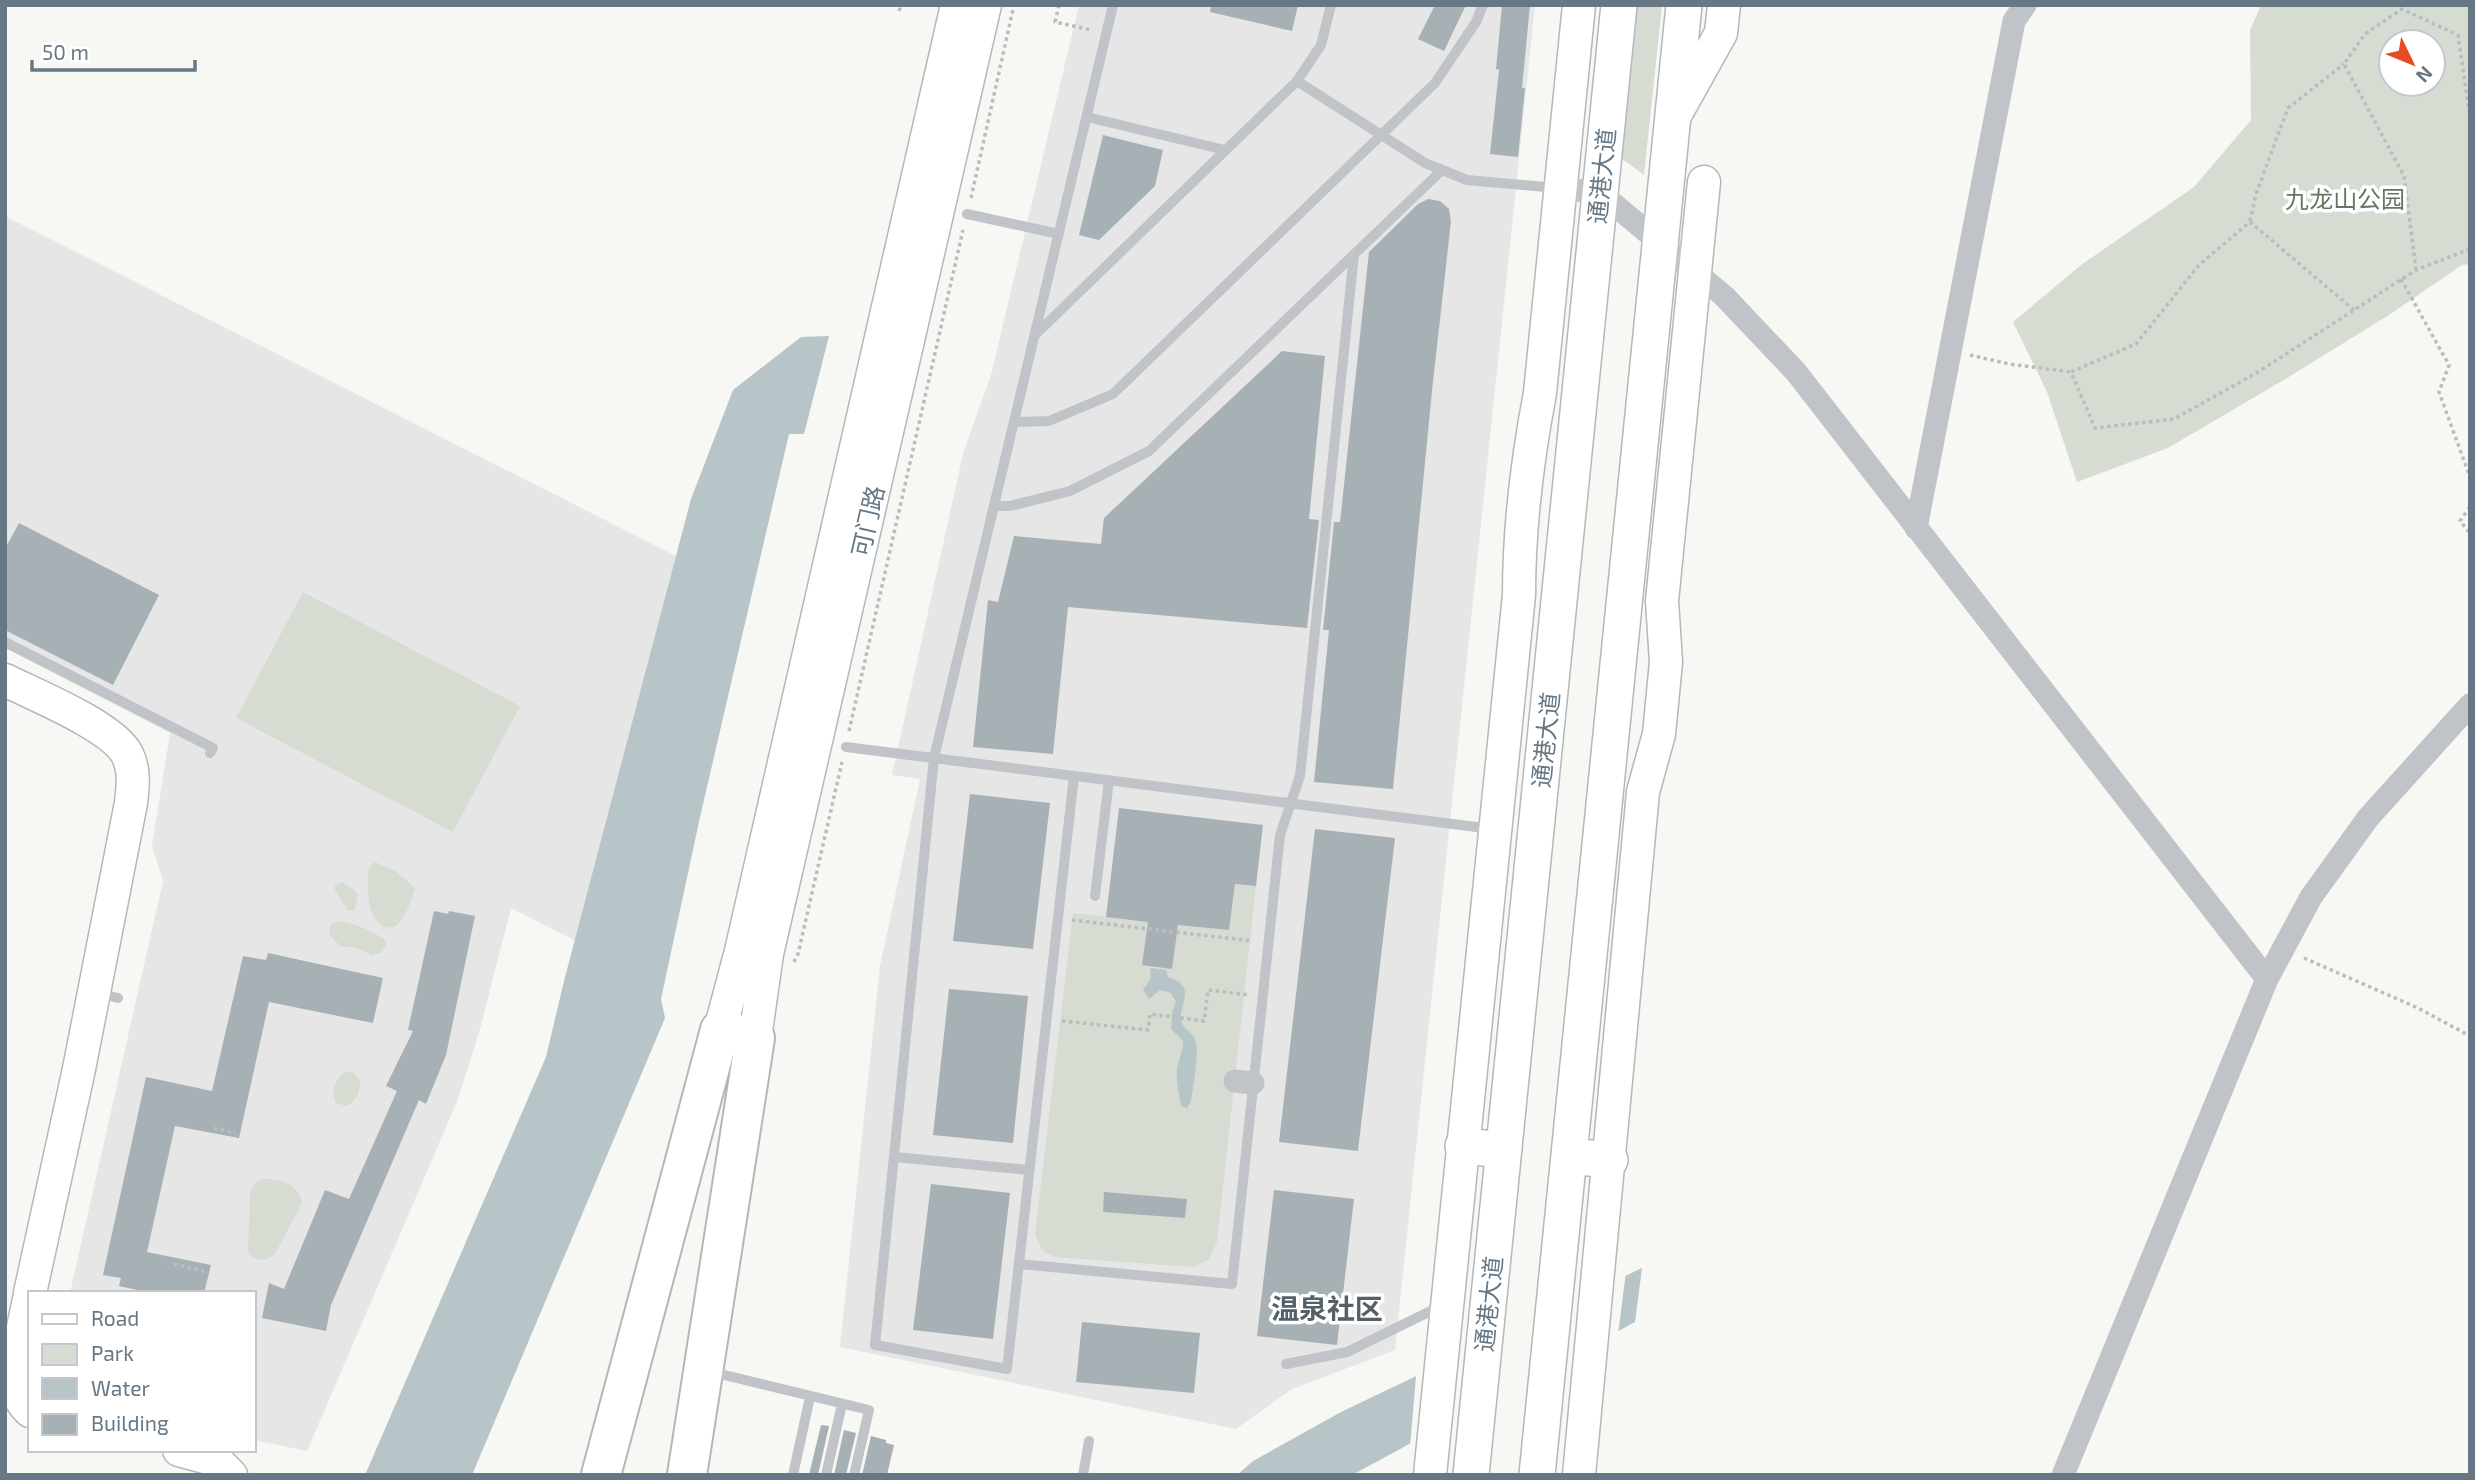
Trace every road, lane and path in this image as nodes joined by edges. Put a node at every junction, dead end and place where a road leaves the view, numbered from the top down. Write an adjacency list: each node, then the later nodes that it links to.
1 (901, 5): 13 (path)
2 (957, 5): 62 (street, 可门路)
3 (985, 5): 62 (street, 可门路)
4 (1059, 5): 14 (path)
5 (1113, 5): 14 (lane)
6 (1331, 5): 16 (lane)
7 (1483, 5): 20 (lane)
8 (1579, 5): 24 (street)
9 (1619, 5): 25 (main road, 通港大道)
10 (1684, 5): 19 (main road)
11 (1724, 5): 19 (street)
12 (2025, 5): 37 (street)
13 (899, 11)
14 (1107, 33): 17 (lane)
15 (2344, 64): 18 (path); 27 (path); 32 (path)
16 (1297, 81): 20 (lane); 21 (lane)
17 (1087, 117): 21 (lane); 28 (lane)
18 (2470, 117)
19 (1672, 121): 29 (main road)
20 (1382, 136): 22 (lane); 39 (lane)
21 (1225, 150): 36 (lane)
22 (1441, 171): 24 (lane); 31 (lane)
23 (1704, 182): 33 (street)
24 (1560, 189): 25 (street); 54 (street)
25 (1599, 192): 29 (street); 67 (main road, 通港大道)
26 (967, 214): 28 (lane)
27 (2250, 222): 35 (path); 38 (path)
28 (1059, 234): 36 (lane)
29 (1660, 243): 33 (street); 68 (main road)
30 (2470, 249): 32 (path)
31 (1354, 254): 41 (lane); 53 (lane)
32 (2416, 270): 34 (path)
33 (1694, 271): 43 (street); 70 (street)
34 (2401, 279): 35 (path); 40 (path)
35 (2354, 310): 38 (path)
36 (1035, 336): 39 (lane)
37 (1950, 351): 38 (path); 43 (street)
38 (2071, 372)
39 (1014, 422): 41 (lane)
40 (2470, 477)
41 (994, 506): 50 (lane)
42 (2470, 507): 44 (path)
43 (1916, 528): 59 (street)
44 (2470, 534)
45 (5, 642): 49 (lane)
46 (5, 680): 75 (street)
47 (2470, 705): 58 (street)
48 (846, 747): 50 (lane)
49 (210, 753)
50 (934, 758): 51 (lane); 69 (lane)
51 (1074, 776): 52 (lane); 56 (lane)
52 (1109, 780): 53 (lane); 55 (lane)
53 (1291, 804): 54 (lane); 57 (lane)
54 (1496, 830): 66 (street)
55 (1095, 896)
56 (1058, 919): 57 (path); 61 (lane)
57 (1269, 943): 60 (lane)
58 (2283, 949): 59 (street); 63 (path)
59 (2267, 979): 96 (street)
60 (1263, 996): 61 (path); 73 (lane)
61 (1046, 1019): 71 (lane)
62 (737, 1034): 79 (highway); 86 (highway)
63 (2470, 1036)
64 (214, 1128): 65 (path)
65 (235, 1133)
66 (1463, 1146): 67 (main road); 77 (street)
67 (1504, 1150): 93 (main road, 通港大道)
68 (1569, 1156): 70 (main road); 94 (main road)
69 (895, 1157): 71 (lane); 73 (lane)
70 (1609, 1160): 95 (street)
71 (1029, 1170): 73 (lane)
72 (174, 1264): 74 (path)
73 (1019, 1264)
74 (204, 1271)
75 (31, 1291)
76 (28, 1303): 82 (street)
77 (1448, 1303): 78 (lane); 92 (street)
78 (1286, 1364)
79 (702, 1369): 80 (lane); 87 (highway)
80 (810, 1397): 81 (lane); 88 (lane)
81 (842, 1404): 89 (lane); 90 (lane)
82 (28, 1409)
83 (1089, 1441): 91 (lane)
84 (186, 1452): 85 (street)
85 (231, 1475)
86 (601, 1475)
87 (687, 1475)
88 (793, 1475)
89 (826, 1475)
90 (854, 1475)
91 (1083, 1475)
92 (1430, 1475)
93 (1471, 1475)
94 (1537, 1475)
95 (1578, 1475)
96 (2063, 1475)

